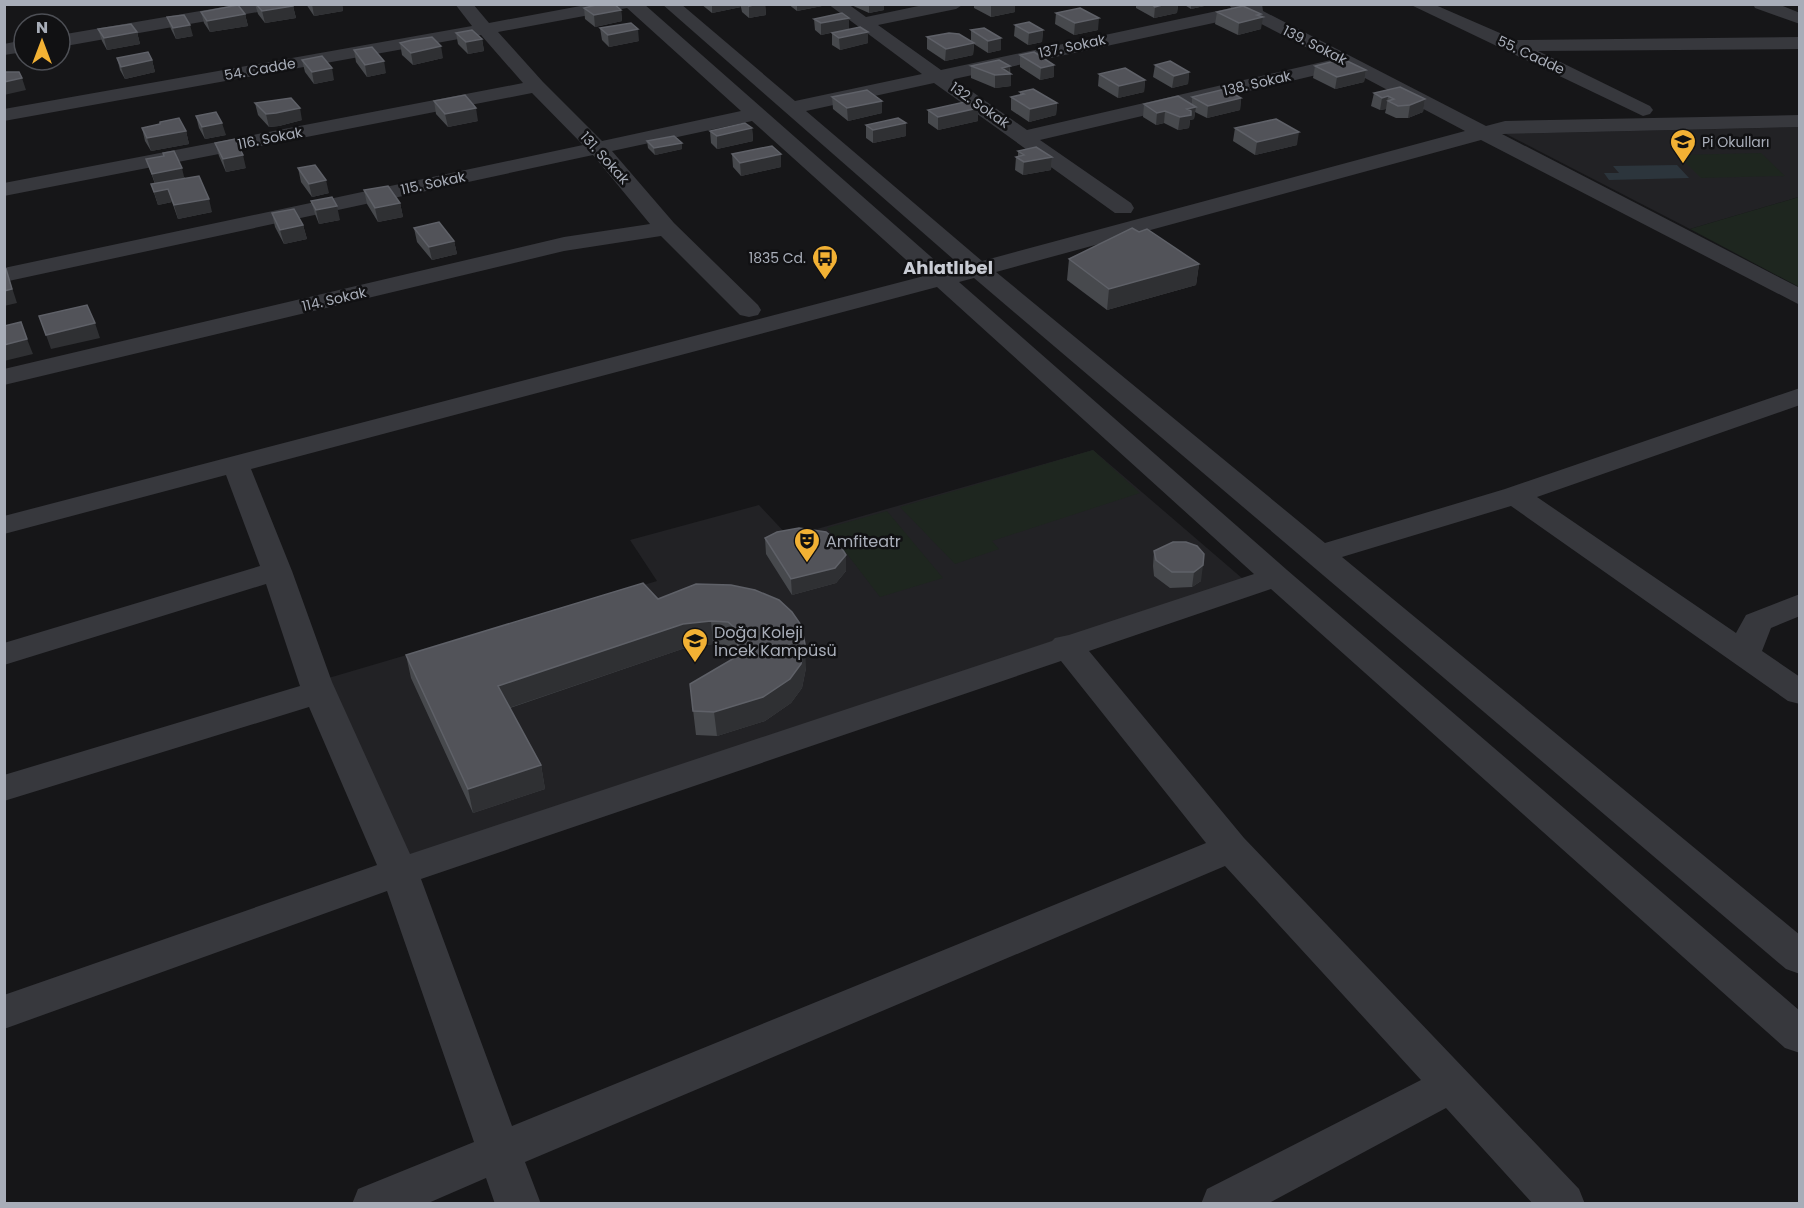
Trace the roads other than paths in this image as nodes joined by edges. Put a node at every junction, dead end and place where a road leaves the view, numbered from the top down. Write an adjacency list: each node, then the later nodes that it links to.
1 (275, 4): 15 (street)
2 (463, 4): 14 (street, 131. Sokak)
3 (623, 4): 14 (street, 54. Cadde)
4 (633, 4): 24 (street)
5 (670, 4): 21 (street)
6 (836, 4): 13 (street, 132. Sokak)
7 (956, 4): 13 (street)
8 (1271, 4): 11 (street, 137. Sokak)
9 (1417, 4): 17 (street, 55. Cadde)
10 (1761, 4): 12 (street)
11 (1242, 7): 18 (street, 139. Sokak); 19 (street, 137. Sokak)
12 (1800, 19)
13 (863, 23): 19 (street, 132. Sokak)
14 (486, 28): 20 (street, 131. Sokak); 25 (street, 54. Cadde)
15 (72, 37)
16 (1800, 43): 17 (street)
17 (1513, 46): 23 (street, 55. Cadde)
18 (1349, 62): 26 (street, 139. Sokak); 29 (street, 138. Sokak)
19 (937, 74): 21 (street, 137. Sokak); 29 (street, 132. Sokak)
20 (536, 86): 31 (street, 131. Sokak); 32 (street, 116. Sokak)
21 (791, 108): 37 (street)
22 (1800, 108): 23 (street)
23 (1643, 110): 26 (street)
24 (756, 114): 31 (street, 115. Sokak); 38 (street)
25 (4, 115)
26 (1457, 119): 28 (street, 139. Sokak); 30 (street)
27 (1800, 122): 28 (street)
28 (1484, 132): 37 (street); 40 (street, 139. Sokak)
29 (1025, 136): 34 (street, 132. Sokak)
30 (1376, 141)
31 (598, 148): 36 (street, 131. Sokak); 39 (street, 115. Sokak)
32 (4, 190)
33 (1146, 201): 34 (street)
34 (1123, 208): 35 (street)
35 (1101, 214)
36 (666, 228): 41 (street, 131. Sokak); 42 (street, 114. Sokak)
37 (977, 255): 38 (street); 48 (street)
38 (932, 271): 41 (street); 44 (street); 50 (street)
39 (4, 275)
40 (1800, 298)
41 (749, 310): 46 (street)
42 (4, 377)
43 (1800, 396): 45 (street)
44 (235, 464): 47 (street); 49 (street)
45 (1515, 495): 48 (street); 52 (street)
46 (4, 505)
47 (4, 525)
48 (1318, 555): 62 (street)
49 (277, 571): 56 (street); 57 (street)
50 (1276, 577): 54 (street); 64 (street)
51 (1800, 604): 53 (street)
52 (1683, 610): 53 (street); 55 (street)
53 (1757, 622): 55 (street)
54 (1066, 645): 60 (street); 61 (street)
55 (1745, 653): 58 (street)
56 (4, 654)
57 (320, 692): 59 (street); 61 (street)
58 (1800, 693)
59 (4, 788)
60 (1231, 848): 65 (street); 66 (street)
61 (399, 872): 63 (street); 66 (street)
62 (1800, 958)
63 (4, 1012)
64 (1800, 1036)
65 (1453, 1084): 69 (street); 70 (street)
66 (498, 1152): 67 (street); 68 (street)
67 (374, 1203)
68 (518, 1203)
69 (1223, 1203)
70 (1563, 1203)

